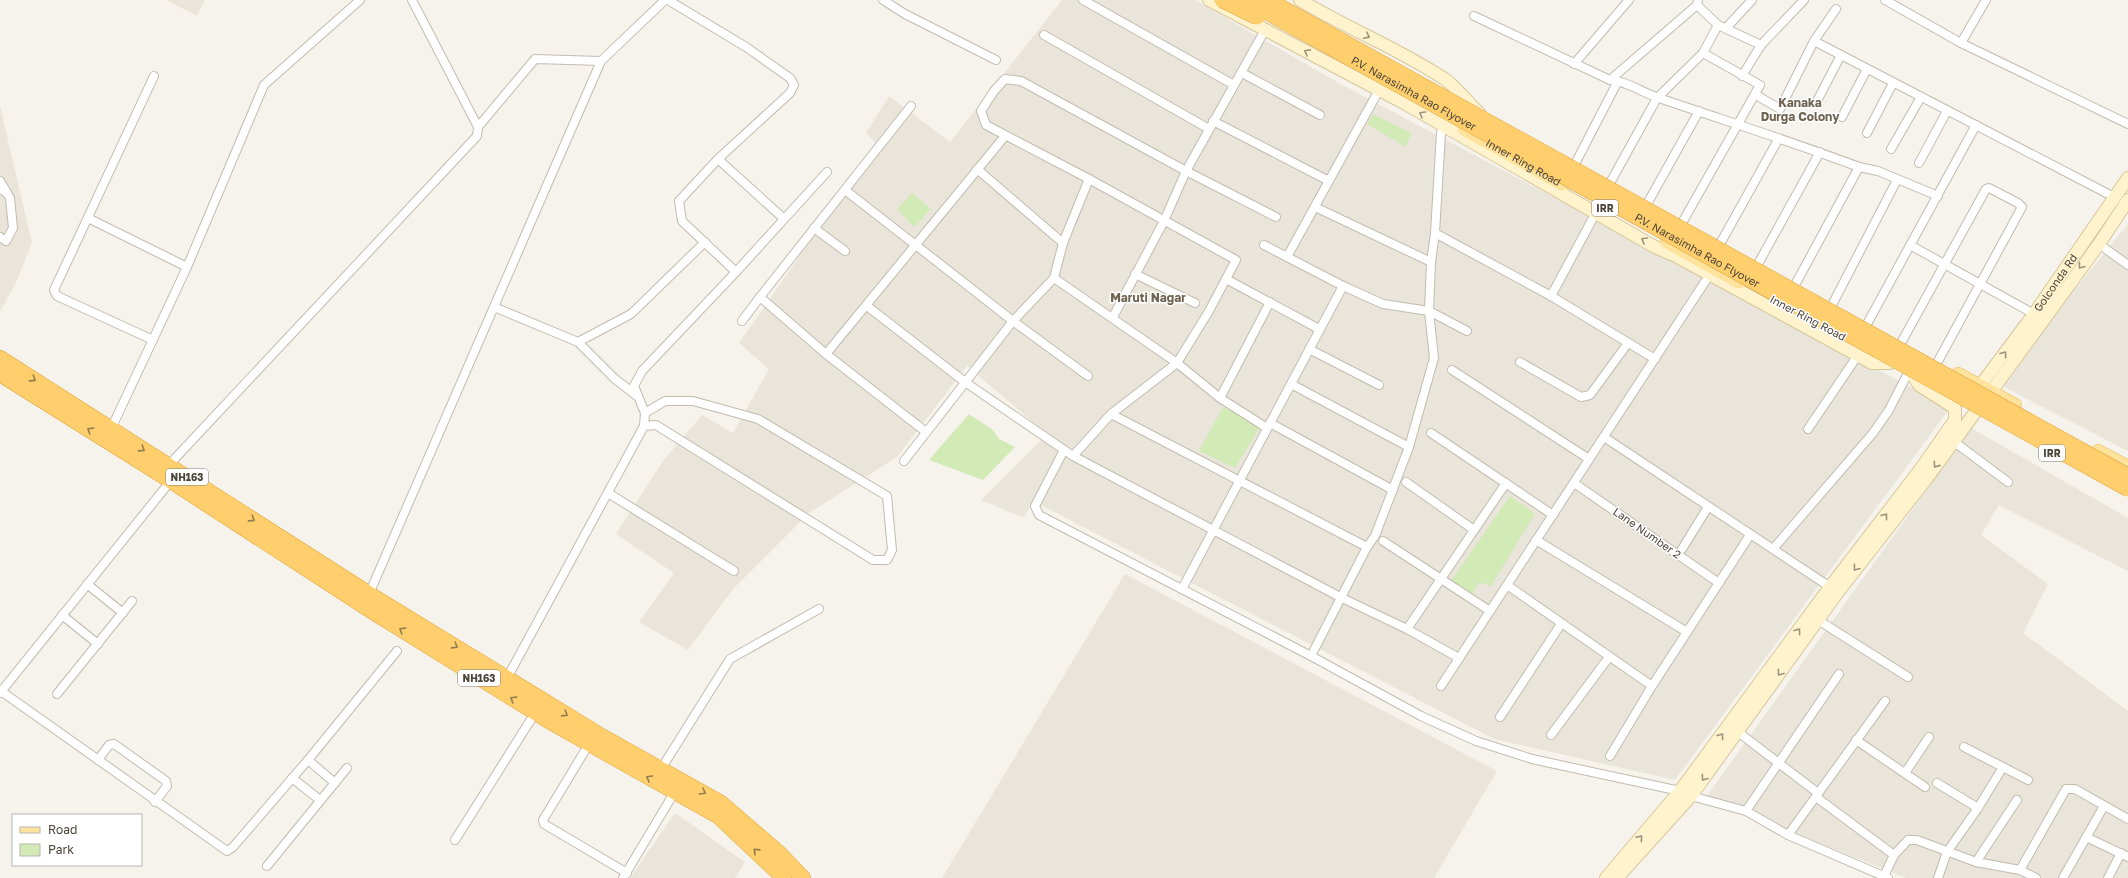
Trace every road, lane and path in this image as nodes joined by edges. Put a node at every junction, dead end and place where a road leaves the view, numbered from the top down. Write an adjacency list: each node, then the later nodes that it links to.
1 (360, 0): 109 (street)
2 (412, 0): 58 (street)
3 (665, 0): 33 (street)
4 (668, 0): 65 (street)
5 (882, 0): 32 (street)
6 (1083, 0): 42 (street)
7 (1210, 0): 25 (street)
8 (1222, 0): 40 (highway, bridge)
9 (1237, 0): 54 (main road, Inner Ring Road / IRR)
10 (1245, 0): 40 (highway, P.V. Narasimha Rao Flyover, bridge)
11 (1268, 0): 40 (highway, P.V. Narasimha Rao Flyover, bridge)
12 (1276, 0): 23 (main road, Inner Ring Road / IRR)
13 (1285, 0): 40 (highway, one-way to 40, bridge)
14 (1300, 0): 23 (street)
15 (1629, 0): 34 (street)
16 (1752, 0): 24 (street)
17 (1804, 0): 29 (street)
18 (1885, 0): 28 (street)
19 (1984, 1): 28 (street)
20 (1698, 2): 24 (street); 39 (street)
21 (1836, 9): 27 (street)
22 (1474, 16): 34 (street)
23 (1329, 24): 66 (main road, Inner Ring Road / IRR)
24 (1722, 26): 29 (street); 30 (street)
25 (1265, 30): 36 (street); 43 (street, one-way to 25)
26 (1044, 35): 59 (street)
27 (1814, 41): 31 (street); 44 (street)
28 (1961, 43): 56 (street)
29 (1761, 45): 38 (street)
30 (1703, 53): 38 (street); 46 (street)
31 (1841, 55): 35 (street); 47 (street)
32 (996, 60)
33 (601, 61): 58 (street); 124 (street)
34 (1574, 64): 39 (street)
35 (1867, 69): 41 (street); 52 (street)
36 (1242, 72): 42 (street); 51 (street)
37 (154, 76): 89 (street)
38 (1742, 76): 44 (street)
39 (1614, 80): 46 (street); 66 (street)
40 (1408, 83): 174 (highway, P.V. Narasimha Rao Flyover, bridge); 181 (highway, P.V. Narasimha Rao Flyover, bridge)
41 (1893, 83): 45 (street); 60 (street)
42 (1234, 85): 53 (street)
43 (1379, 90): 54 (street, one-way to 43); 77 (street)
44 (1756, 95): 55 (street)
45 (1921, 97): 50 (street); 63 (street)
46 (1657, 98): 49 (street); 78 (street)
47 (1817, 101)
48 (911, 106): 79 (street)
49 (1699, 111): 55 (street); 85 (street)
50 (1947, 111): 57 (street); 67 (street)
51 (1320, 115)
52 (1842, 117)
53 (1213, 121): 59 (street); 77 (street)
54 (1444, 121): 81 (main road, Inner Ring Road / IRR); 87 (street); 94 (street)
55 (1739, 124): 62 (street); 92 (street)
56 (2128, 124)
57 (1976, 125): 82 (street); 83 (street)
58 (478, 127): 175 (street)
59 (1209, 129): 70 (street)
60 (1868, 133)
61 (1005, 136): 69 (street); 70 (street); 74 (street)
62 (1779, 138): 64 (street); 98 (street)
63 (1891, 149)
64 (1820, 152): 68 (street); 107 (street)
65 (718, 159): 90 (street); 96 (street)
66 (1575, 164): 72 (main road, Inner Ring Road / IRR)
67 (1919, 164)
68 (1859, 167): 75 (street); 116 (street)
69 (977, 169): 97 (street); 100 (street)
70 (1186, 171): 88 (street); 91 (street)
71 (827, 172): 90 (street)
72 (1594, 175): 78 (main road, Inner Ring Road / IRR); 81 (main road)
73 (2128, 178): 83 (street, Golconda Rd)
74 (1089, 179): 91 (street); 97 (street)
75 (1897, 180): 82 (street); 122 (street)
76 (0, 181): 80 (street)
77 (1329, 181): 86 (street)
78 (1610, 183): 85 (main road, Inner Ring Road / IRR)
79 (846, 190): 93 (street); 100 (street)
80 (3, 191): 95 (street)
81 (1583, 196): 87 (main road, Inner Ring Road / IRR)
82 (1938, 196): 102 (street)
83 (2114, 197): 126 (street, Golconda Rd)
84 (2128, 200): 99 (street, Golconda Rd)
85 (1647, 204): 92 (main road, Inner Ring Road / IRR)
86 (1315, 207): 104 (street); 105 (street)
87 (1598, 209): 111 (main road, Inner Ring Road / IRR, one-way to 87); 118 (street)
88 (1276, 217)
89 (88, 218): 109 (street); 133 (street)
90 (783, 218): 110 (street)
91 (1164, 221): 112 (street); 114 (street)
92 (1682, 223): 98 (main road, Inner Ring Road / IRR)
93 (814, 228): 103 (street); 119 (street)
94 (1435, 234): 105 (street); 118 (street)
95 (0, 237)
96 (705, 242): 110 (street); 134 (street)
97 (1063, 243): 113 (street)
98 (1720, 244): 107 (main road, Inner Ring Road / IRR)
99 (2099, 244): 108 (street); 153 (street, Golconda Rd, one-way to 153)
100 (916, 245): 123 (street); 129 (street)
101 (1264, 245): 104 (street)
102 (1910, 245): 106 (street); 130 (street)
103 (845, 251)
104 (1287, 257): 117 (street)
105 (1431, 262): 125 (street)
106 (1944, 263): 115 (street); 115 (street); 136 (street)
107 (1758, 264): 116 (main road, Inner Ring Road / IRR)
108 (2128, 265)
109 (187, 266): 133 (street)
110 (736, 272): 154 (street)
111 (1712, 272): 139 (street); 141 (street); 144 (main road, Inner Ring Road / IRR)
112 (1135, 274): 121 (street); 127 (street)
113 (1054, 278): 127 (street); 129 (street)
114 (1226, 279): 120 (street); 143 (street)
115 (1980, 283): 126 (street); 145 (street)
116 (1795, 285): 122 (main road, Inner Ring Road / IRR)
117 (1343, 286): 125 (street); 131 (street)
118 (1552, 296): 135 (street)
119 (760, 297): 128 (street); 138 (street)
120 (1270, 302): 131 (street); 155 (street)
121 (1195, 303)
122 (1832, 305): 130 (main road, Inner Ring Road / IRR)
123 (867, 306): 138 (street); 150 (street)
124 (494, 307): 134 (street); 202 (street)
125 (1429, 311): 132 (street); 168 (street)
126 (2034, 314): 153 (street, Golconda Rd, one-way to 126)
127 (1113, 318): 143 (street)
128 (742, 321)
129 (1013, 322): 149 (street); 150 (street)
130 (1867, 324): 136 (main road, Inner Ring Road / IRR)
131 (1319, 329): 137 (street)
132 (1467, 331)
133 (153, 340): 161 (street)
134 (578, 342): 154 (street)
135 (1628, 343): 141 (street); 142 (street)
136 (1901, 343): 145 (main road, Inner Ring Road / IRR)
137 (1309, 349): 151 (street); 152 (street)
138 (826, 354): 163 (street)
139 (1858, 355): 144 (street); 162 (street)
140 (0, 358): 161 (highway, NH163, one-way to 161)
141 (1655, 359): 166 (street)
142 (1520, 362)
143 (1177, 363): 155 (street); 158 (street)
144 (1890, 363): 148 (main road, Inner Ring Road / IRR)
145 (1937, 363): 153 (main road, Inner Ring Road / IRR)
146 (1452, 370): 172 (street)
147 (0, 374): 175 (highway, NH163, one-way to 147)
148 (1911, 374): 156 (main road, Inner Ring Road / IRR); 194 (street); 200 (street, one-way to 148)
149 (1088, 376)
150 (966, 382): 163 (street); 169 (street)
151 (1291, 384): 159 (street); 168 (street)
152 (1379, 385)
153 (1986, 389): 165 (main road, Inner Ring Road / IRR)
154 (637, 396): 157 (street)
155 (1220, 398): 159 (street)
156 (1976, 411): 167 (street); 171 (main road, Inner Ring Road / IRR)
157 (645, 413): 160 (street); 160 (street)
158 (1112, 414): 170 (street); 176 (street)
159 (1268, 425): 176 (street); 182 (street)
160 (644, 426): 183 (street)
161 (111, 429): 175 (highway, NH163, one-way to 175)
162 (1808, 429)
163 (926, 432): 173 (street)
164 (1430, 433): 178 (street)
165 (2068, 435): 171 (main road); 174 (main road, IRR)
166 (1604, 437): 172 (street); 185 (street)
167 (1953, 441): 179 (street); 209 (street, one-way to 209)
168 (1409, 447): 182 (street)
169 (1064, 450): 170 (street); 201 (street)
170 (1073, 456): 187 (street)
171 (2057, 456): 184 (main road, Inner Ring Road / IRR)
172 (1589, 459): 180 (street)
173 (904, 461)
174 (2128, 469)
175 (170, 473): 198 (street); 202 (highway, NH163, one-way to 202); 226 (highway, NH163, one-way to 175)
176 (1240, 480): 187 (street); 192 (street)
177 (1406, 482): 188 (street)
178 (1506, 482): 186 (street); 188 (street)
179 (2008, 482)
180 (1574, 483): 186 (street); 197 (street, Lane Number 2)
181 (2128, 489)
182 (1393, 490): 192 (street)
183 (608, 493): 195 (street); 219 (street)
184 (2128, 495)
185 (1708, 507): 189 (street); 193 (street)
186 (1553, 515): 190 (street)
187 (1213, 529): 201 (street); 203 (street)
188 (1474, 530): 196 (street)
189 (1750, 535): 194 (street); 197 (street)
190 (1536, 540): 199 (street); 212 (street)
191 (1383, 541): 196 (street)
192 (1367, 547): 203 (street)
193 (1682, 549)
194 (1773, 549): 200 (street)
195 (734, 571)
196 (1441, 579): 206 (street); 211 (street)
197 (1719, 583): 212 (street)
198 (88, 584): 207 (street); 208 (street)
199 (1507, 585): 206 (street); 210 (street)
200 (1830, 587): 247 (street, one-way to 200)
201 (1182, 589): 215 (street)
202 (369, 594): 219 (highway, NH163, one-way to 219)
203 (1342, 598): 211 (street); 215 (street)
204 (132, 602): 207 (street)
205 (819, 609): 240 (street)
206 (1490, 611): 216 (street)
207 (123, 614): 213 (street)
208 (62, 615): 213 (street); 223 (street)
209 (1818, 620): 220 (street); 228 (street, one-way to 228)
210 (1561, 624): 217 (street); 227 (street)
211 (1407, 629): 216 (street)
212 (1687, 632): 222 (street)
213 (98, 644): 224 (street)
214 (397, 651): 236 (street)
215 (1311, 656): 247 (street)
216 (1459, 658): 221 (street)
217 (1610, 658): 222 (street); 229 (street)
218 (1839, 674): 237 (street)
219 (507, 678): 240 (highway, NH163, one-way to 240)
220 (1908, 678)
221 (1441, 686)
222 (1652, 686): 234 (street)
223 (0, 692): 235 (street)
224 (57, 694)
225 (1884, 701): 231 (street)
226 (536, 713): 232 (highway, NH163); 260 (street)
227 (1500, 717)
228 (1738, 732): 237 (street); 250 (street, one-way to 250)
229 (1551, 735)
230 (1929, 737): 241 (street)
231 (1856, 740): 241 (street); 249 (street)
232 (589, 744): 248 (highway, NH163, one-way to 232); 267 (street)
233 (1964, 747): 238 (street)
234 (1610, 756)
235 (98, 760): 253 (street); 253 (street)
236 (308, 760): 242 (street); 244 (street)
237 (1778, 762): 249 (street); 256 (street)
238 (2003, 767): 243 (street); 255 (street)
239 (347, 768): 244 (street)
240 (660, 769): 270 (highway, NH163, one-way to 270)
241 (1904, 773): 246 (street)
242 (292, 778): 251 (street); 253 (street)
243 (2028, 780)
244 (335, 783): 251 (street)
245 (1937, 783): 255 (street)
246 (1925, 787)
247 (1680, 791): 250 (street); 271 (street, one-way to 247)
248 (674, 793): 267 (street); 269 (highway, NH163, one-way to 248)
249 (1817, 795): 258 (street); 262 (street)
250 (1691, 796): 256 (street); 272 (street)
251 (320, 800): 265 (street)
252 (2017, 800): 264 (street)
253 (156, 802)
254 (2104, 806): 257 (street); 259 (street); 266 (street)
255 (1978, 808): 261 (street)
256 (1746, 810): 258 (street)
257 (2128, 819)
258 (1788, 835): 268 (street)
259 (2086, 837): 263 (street); 275 (street)
260 (455, 840)
261 (1947, 852): 262 (street); 264 (street); 273 (street)
262 (1894, 855): 268 (street)
263 (2124, 855): 276 (street)
264 (1976, 862): 266 (street)
265 (267, 866)
266 (2020, 870): 274 (street)
267 (625, 875)
268 (1886, 877)
269 (784, 878)
270 (803, 878)
271 (1606, 878)
272 (1617, 878)
273 (1938, 878)
274 (2036, 878)
275 (2063, 878)
276 (2108, 878)

